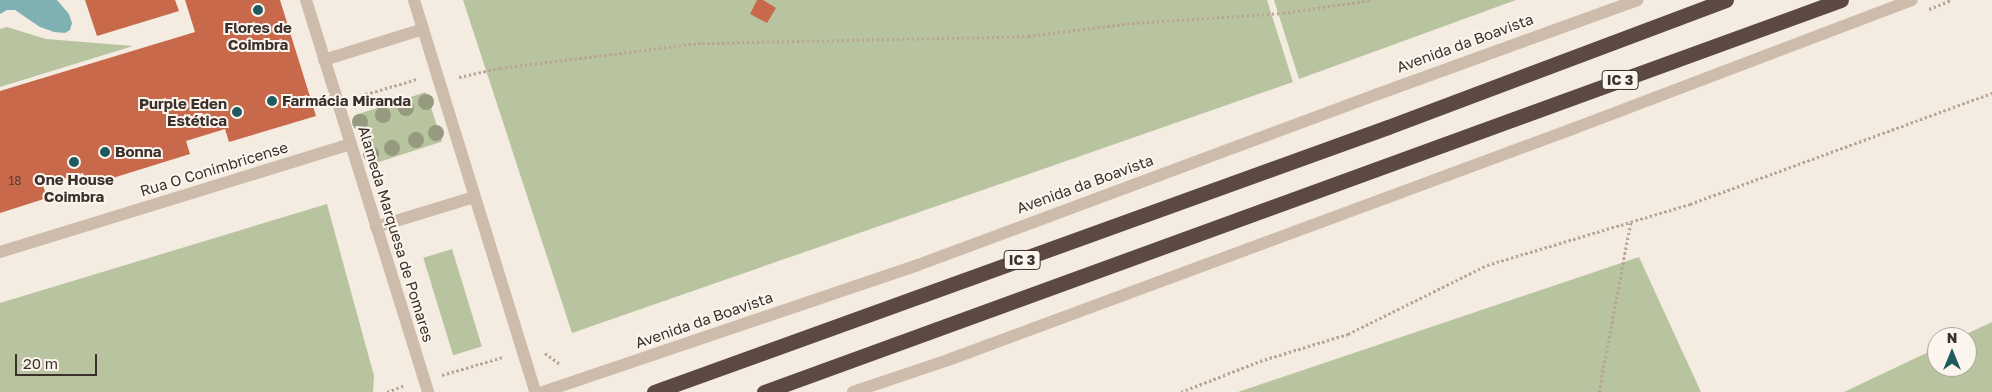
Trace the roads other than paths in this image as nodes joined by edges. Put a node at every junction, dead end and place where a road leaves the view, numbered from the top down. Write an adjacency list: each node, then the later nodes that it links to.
1 (306, 0): 8 (street, Alameda Marquesa de Pomares)
2 (414, 0): 7 (street)
3 (1637, 0): 15 (street, Avenida da Boavista)
4 (1726, 0): 16 (highway, IC 3)
5 (1841, 0): 17 (highway, IC 3)
6 (1912, 0): 18 (street)
7 (423, 29): 8 (street); 10 (street)
8 (324, 60): 9 (street, Alameda Marquesa de Pomares)
9 (351, 144): 11 (street, Alameda Marquesa de Pomares); 12 (street, Rua O Conimbricense)
10 (474, 197): 11 (street); 14 (street)
11 (376, 227): 13 (street, Alameda Marquesa de Pomares)
12 (0, 252)
13 (426, 386)
14 (535, 392)
15 (543, 392)
16 (654, 392)
17 (764, 392)
18 (853, 392)

